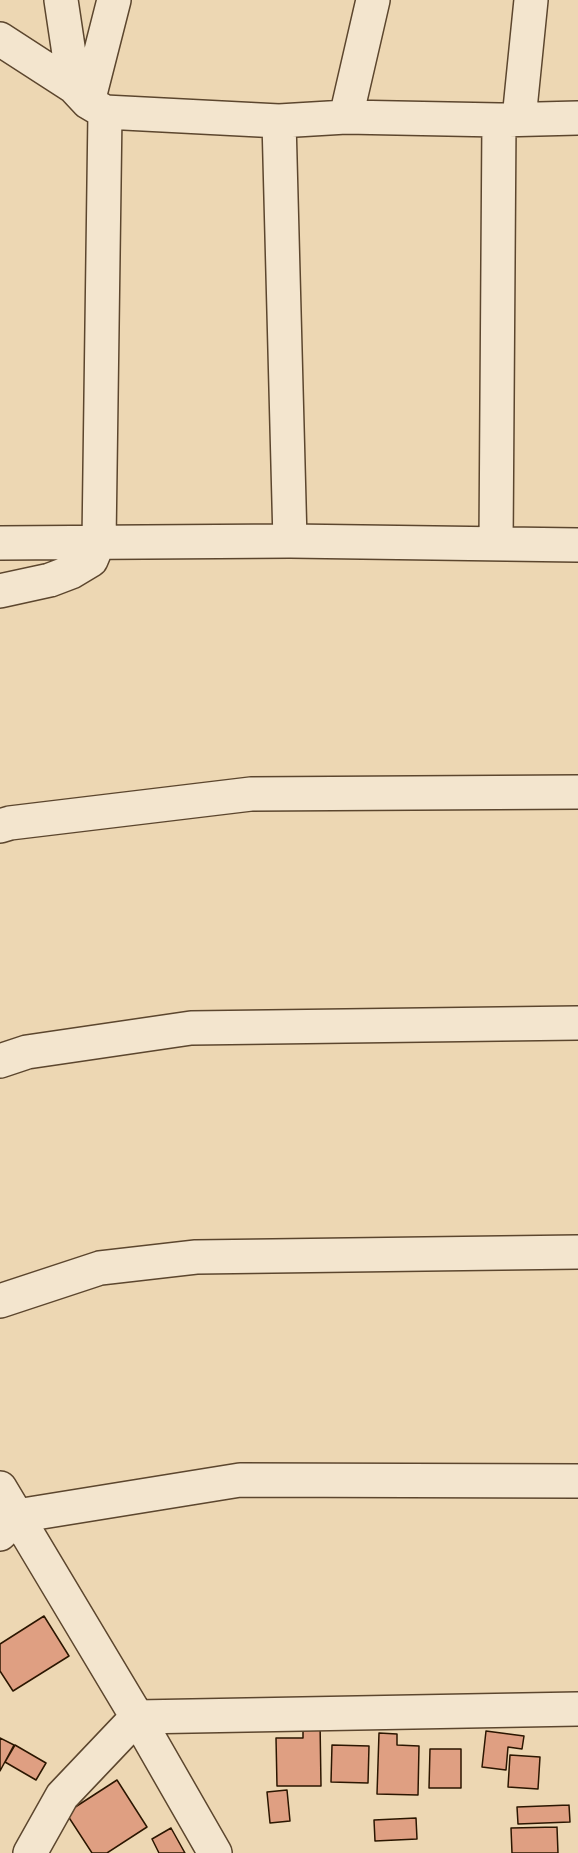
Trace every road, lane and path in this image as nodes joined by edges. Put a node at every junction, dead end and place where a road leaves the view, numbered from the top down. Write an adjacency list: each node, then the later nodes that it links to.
1 (61, 0): 6 (street)
2 (114, 0): 6 (street)
3 (373, 0): 7 (street)
4 (531, 0): 9 (street)
5 (0, 39): 6 (street)
6 (89, 100): 10 (street); 11 (street)
7 (346, 117): 9 (street); 10 (street)
8 (578, 118): 9 (street)
9 (509, 120): 14 (street)
10 (279, 121): 12 (street)
11 (99, 541): 12 (street); 13 (street); 16 (street)
12 (290, 541): 14 (street)
13 (0, 543)
14 (496, 543): 15 (street)
15 (578, 545)
16 (0, 591)
17 (578, 792): 18 (street)
18 (0, 826)
19 (578, 1023): 20 (street)
20 (0, 1061)
21 (578, 1252): 22 (street)
22 (0, 1301)
23 (578, 1481): 25 (street)
24 (0, 1488): 25 (street)
25 (9, 1525): 27 (street)
26 (578, 1709): 27 (street)
27 (137, 1717): 28 (street); 29 (street)
28 (30, 1853)
29 (215, 1853)

